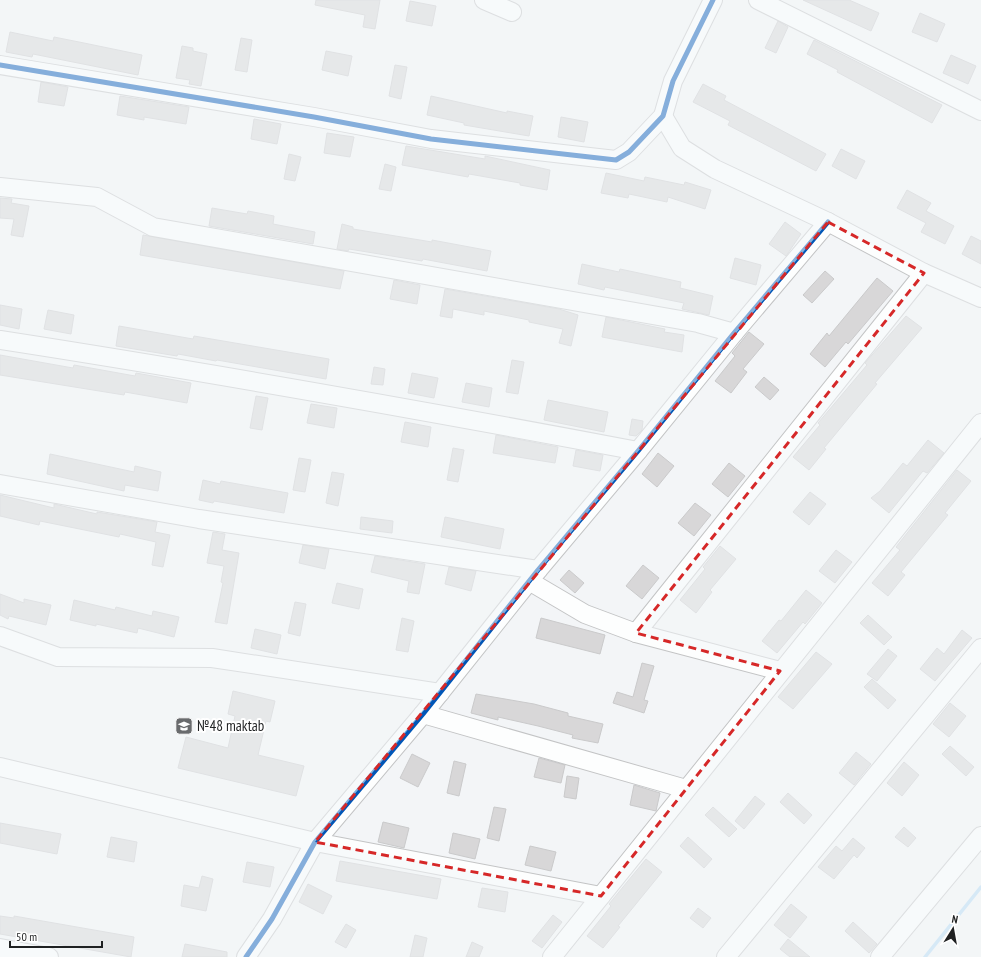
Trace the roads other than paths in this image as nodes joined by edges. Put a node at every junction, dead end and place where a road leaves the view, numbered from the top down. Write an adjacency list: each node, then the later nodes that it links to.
1 (484, 0): 4 (street)
2 (713, 0): 7 (street)
3 (758, 0): 6 (street)
4 (512, 12)
5 (0, 65): 7 (street)
6 (981, 111)
7 (663, 116): 9 (street)
8 (0, 187): 12 (street)
9 (828, 222): 10 (street); 12 (street)
10 (924, 272): 11 (street); 18 (street)
11 (981, 298)
12 (734, 333): 15 (street)
13 (0, 340): 15 (street)
14 (981, 423): 21 (street)
15 (638, 451): 17 (street)
16 (0, 484): 17 (street)
17 (534, 576): 18 (street); 22 (street)
18 (636, 633): 21 (street)
19 (0, 636): 22 (street)
20 (981, 648): 33 (street)
21 (780, 672): 25 (street)
22 (440, 693): 23 (street)
23 (423, 714): 25 (street); 27 (street)
24 (0, 767): 27 (street)
25 (686, 789): 28 (street)
26 (981, 836): 34 (street)
27 (315, 842): 28 (street); 31 (street)
28 (601, 896): 32 (street)
29 (0, 948): 30 (street)
30 (49, 957)
31 (246, 957)
32 (552, 957)
33 (726, 957)
34 (880, 957)

